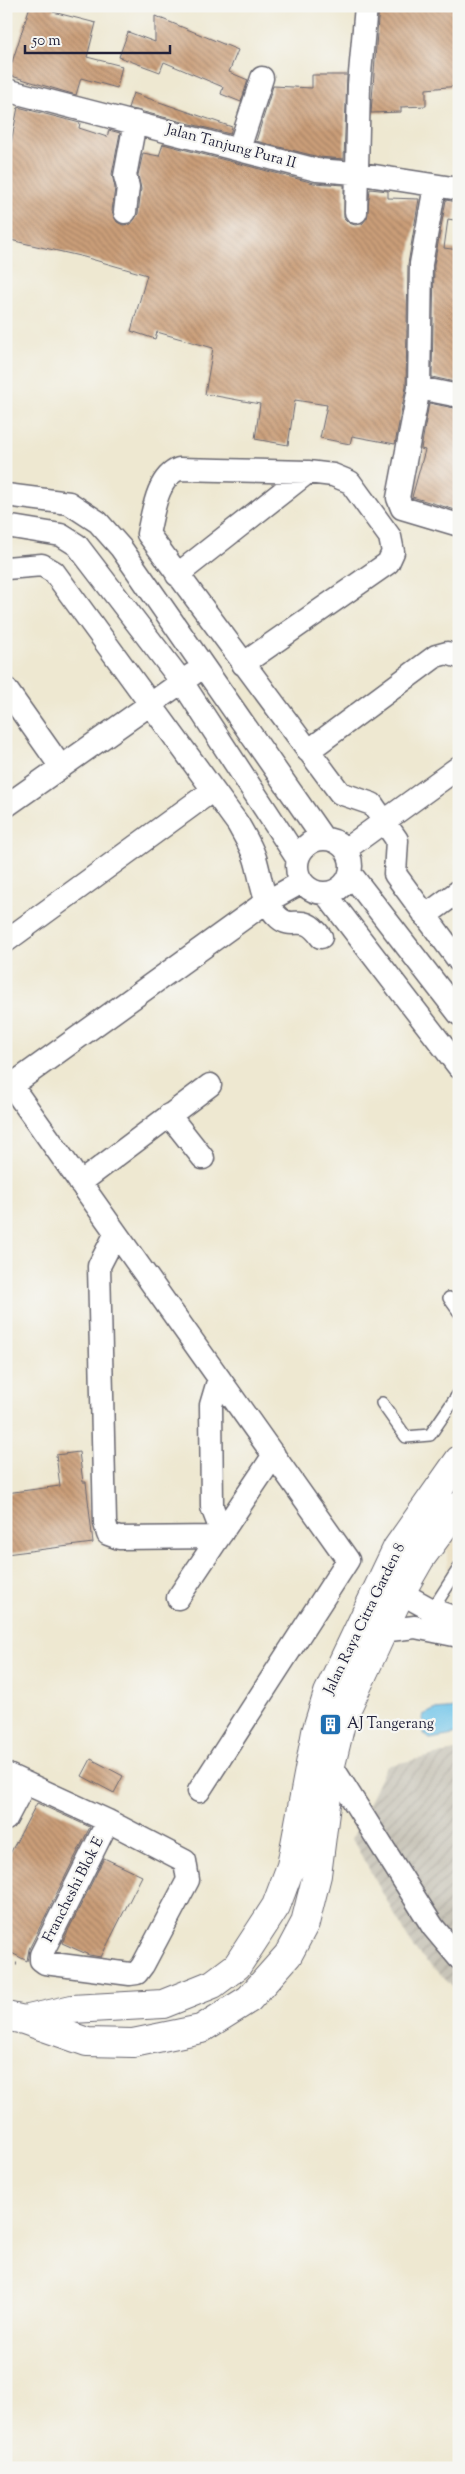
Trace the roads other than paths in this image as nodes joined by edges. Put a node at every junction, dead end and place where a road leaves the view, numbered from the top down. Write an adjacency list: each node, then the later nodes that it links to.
1 (366, 6): 6 (street)
2 (262, 78): 5 (street)
3 (6, 90): 4 (street, Jalan Tanjung Pura II)
4 (135, 122): 5 (street, Jalan Tanjung Pura II); 9 (street)
5 (239, 149): 6 (street, Jalan Tanjung Pura II)
6 (355, 173): 7 (street, Jalan Tanjung Pura II); 10 (street)
7 (435, 186): 8 (street, Jalan Tanjung Pura II); 11 (street)
8 (459, 189)
9 (125, 212)
10 (356, 212)
11 (419, 388): 12 (street); 15 (street)
12 (459, 396)
13 (308, 472): 18 (street); 18 (street); 20 (street)
14 (6, 495): 21 (street)
15 (459, 525)
16 (6, 526): 22 (street)
17 (6, 568): 24 (street)
18 (176, 574): 20 (street)
19 (459, 657): 25 (street)
20 (243, 664): 25 (street)
21 (204, 667): 22 (street); 31 (street)
22 (182, 682): 24 (street); 33 (street)
23 (6, 689): 26 (street)
24 (150, 704): 26 (street); 28 (street)
25 (308, 751): 30 (street)
26 (62, 767): 29 (street)
27 (459, 767): 30 (street)
28 (213, 790): 38 (street); 41 (street)
29 (6, 806)
30 (384, 821): 32 (street); 39 (street)
31 (323, 838): 32 (street); 33 (street)
32 (346, 848): 34 (street)
33 (298, 858): 35 (street)
34 (350, 873): 37 (street); 43 (street)
35 (302, 882): 37 (street); 38 (street)
36 (459, 892): 39 (street)
37 (325, 893): 44 (street)
38 (266, 902): 40 (street); 45 (street)
39 (425, 916): 42 (street)
40 (321, 937)
41 (6, 940)
42 (459, 962)
43 (459, 1014)
44 (459, 1067)
45 (9, 1082): 49 (street)
46 (210, 1085): 47 (street)
47 (169, 1115): 48 (street); 49 (street)
48 (203, 1158)
49 (80, 1183): 50 (street)
50 (116, 1233): 53 (street); 59 (street)
51 (449, 1298): 52 (lane)
52 (459, 1312)
53 (219, 1378): 56 (street); 59 (street)
54 (459, 1393): 55 (lane)
55 (382, 1403)
56 (274, 1455): 59 (street); 69 (street)
57 (459, 1460): 61 (street, Jalan Raya Citra Garden 8)
58 (459, 1506): 61 (street, Jalan Raya Citra Garden 8)
59 (220, 1535): 62 (street)
60 (458, 1572): 63 (lane)
61 (390, 1588): 63 (street); 65 (street, Jalan Raya Citra Garden 8); 67 (street, Jalan Raya Citra Garden 8)
62 (178, 1598)
63 (432, 1610): 64 (street)
64 (459, 1619)
65 (381, 1631): 66 (street); 67 (street, Jalan Raya Citra Garden 8)
66 (459, 1636)
67 (321, 1760): 72 (street); 73 (street, Jalan Raya Citra Garden 8); 73 (street, Jalan Raya Citra Garden 8)
68 (16, 1779): 70 (street); 71 (street)
69 (199, 1791)
70 (6, 1819)
71 (108, 1821): 71 (street, Francheshi Blok E)
72 (459, 1958)
73 (15, 2018)

